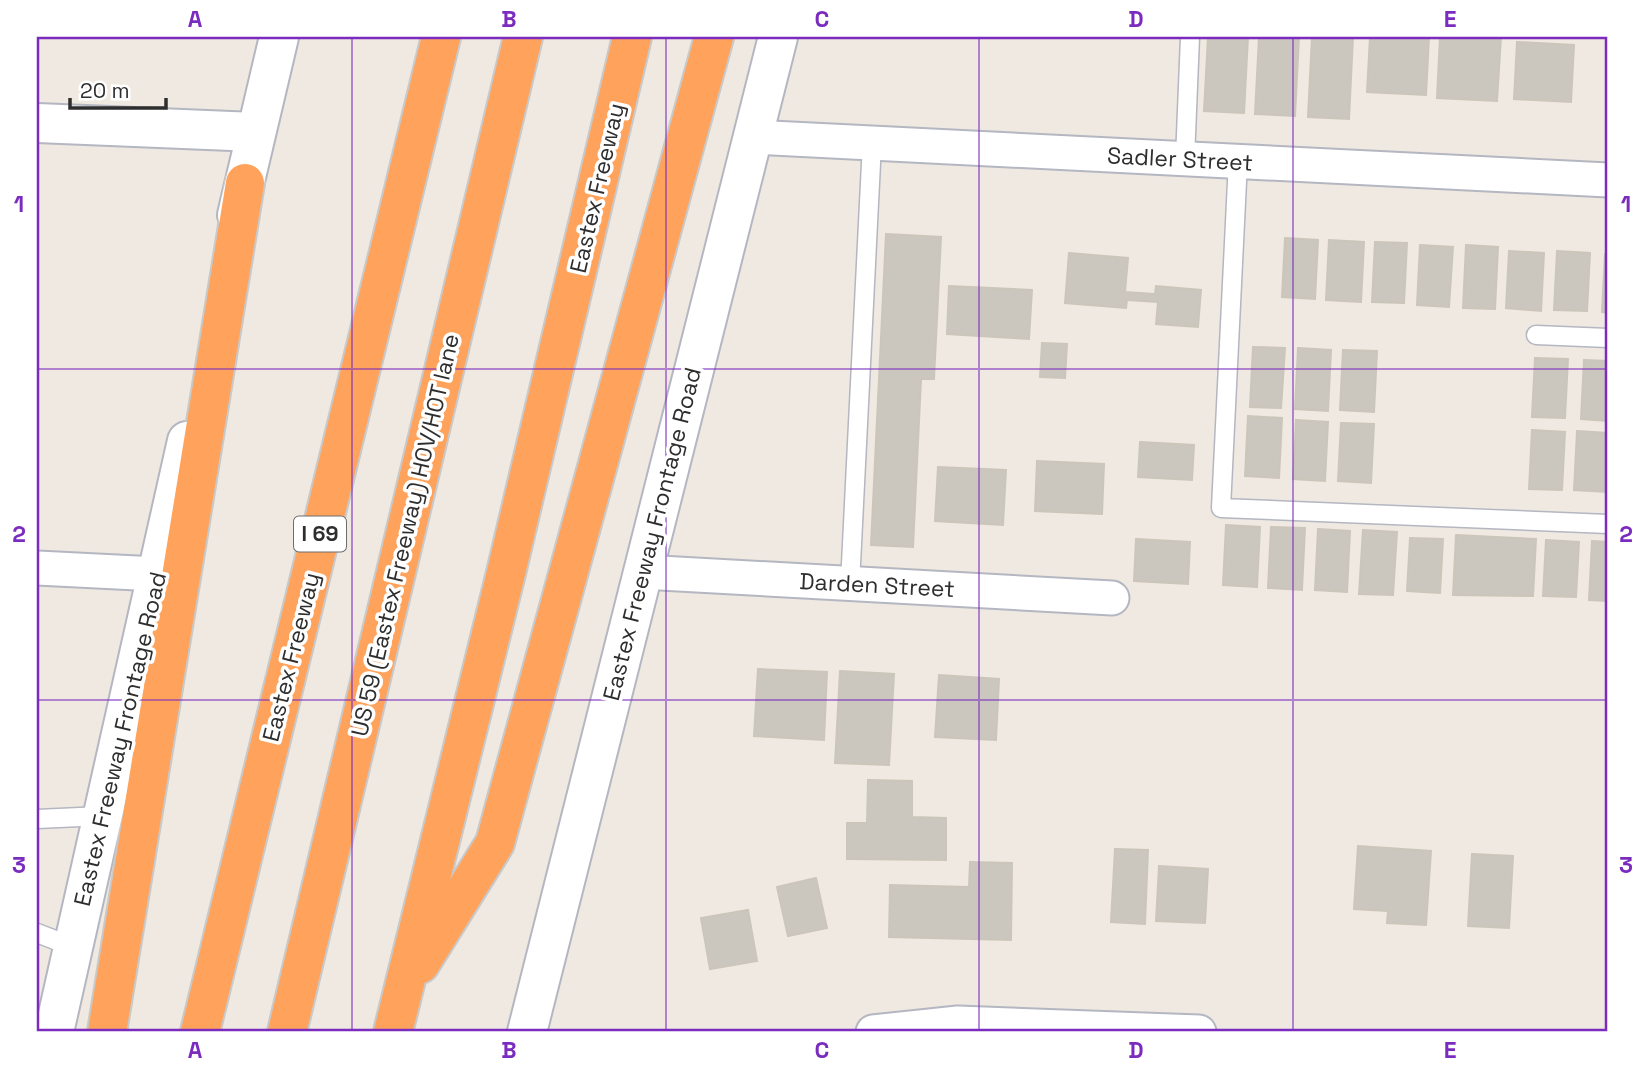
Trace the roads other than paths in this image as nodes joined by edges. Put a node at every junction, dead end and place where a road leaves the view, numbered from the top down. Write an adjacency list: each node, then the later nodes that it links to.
1 (279, 37): 9 (main road, Eastex Freeway Frontage Road)
2 (441, 37): 31 (highway, Eastex Freeway / I 69)
3 (523, 37): 32 (highway, US 59 (Eastex Freeway) HOV/HOT lane)
4 (632, 37): 28 (highway, Eastex Freeway)
5 (713, 37): 28 (highway)
6 (778, 37): 10 (main road, Eastex Freeway Frontage Road)
7 (1190, 37): 12 (lane)
8 (37, 123): 9 (main road)
9 (256, 132): 15 (main road, Eastex Freeway Frontage Road)
10 (752, 137): 11 (street, Sadler Street); 20 (main road, Eastex Freeway Frontage Road)
11 (872, 143): 12 (street, Sadler Street); 22 (lane)
12 (1185, 159): 13 (street, Sadler Street)
13 (1238, 161): 14 (street, Sadler Street); 18 (lane)
14 (1608, 180)
15 (245, 183): 21 (main road, Eastex Freeway Frontage Road); 30 (highway)
16 (1536, 335): 17 (lane)
17 (1608, 338)
18 (1608, 524)
19 (37, 568): 21 (street)
20 (642, 572): 22 (street, Darden Street); 34 (main road, Eastex Freeway Frontage Road)
21 (157, 574): 24 (main road, Eastex Freeway Frontage Road)
22 (850, 584): 23 (street, Darden Street)
23 (1112, 598)
24 (102, 816): 25 (lane); 27 (main road, Eastex Freeway Frontage Road)
25 (37, 819)
26 (37, 933): 27 (lane)
27 (73, 947): 29 (main road, Eastex Freeway Frontage Road)
28 (401, 996): 33 (highway, Eastex Freeway)
29 (54, 1032)
30 (107, 1032)
31 (200, 1032)
32 (287, 1032)
33 (393, 1032)
34 (527, 1032)
35 (873, 1032): 36 (street)
36 (1199, 1032)

